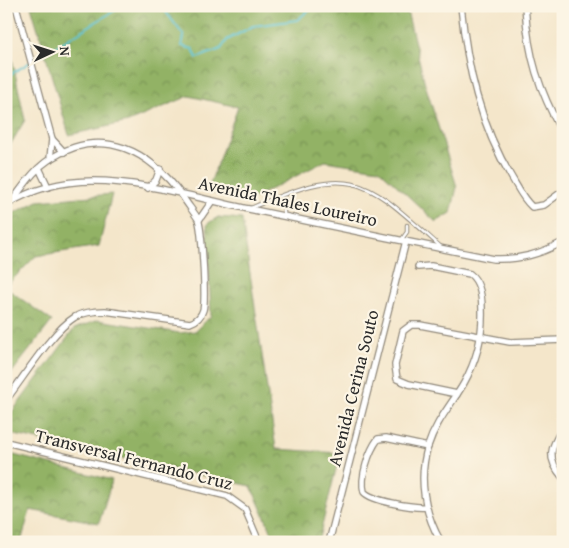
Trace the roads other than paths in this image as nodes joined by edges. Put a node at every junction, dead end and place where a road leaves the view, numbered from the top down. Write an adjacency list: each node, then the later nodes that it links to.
1 (16, 6): 5 (street)
2 (461, 6): 12 (street)
3 (525, 6): 4 (street)
4 (563, 134)
5 (52, 138): 6 (street); 7 (street)
6 (64, 152): 7 (street); 9 (street)
7 (50, 159): 8 (street)
8 (39, 168): 10 (street); 16 (street)
9 (159, 172): 11 (street); 13 (street)
10 (48, 187): 11 (street, Avenida Thales Loureiro); 16 (street, Avenida Thales Loureiro)
11 (148, 188): 13 (street, Avenida Thales Loureiro)
12 (563, 191)
13 (180, 194): 15 (street, Avenida Thales Loureiro); 19 (street)
14 (284, 199): 18 (lane)
15 (212, 201): 17 (street, Avenida Thales Loureiro); 19 (street)
16 (9, 203)
17 (248, 209): 18 (street, Avenida Thales Loureiro); 23 (lane)
18 (284, 217): 21 (street, Avenida Thales Loureiro)
19 (199, 220): 28 (street)
20 (408, 225): 21 (lane)
21 (403, 240): 23 (street, Avenida Thales Loureiro); 35 (street, Avenida Cerina Souto)
22 (563, 242): 23 (street, Avenida Thales Loureiro)
23 (442, 248)
24 (418, 267): 25 (street)
25 (480, 337): 26 (street); 27 (street); 27 (street)
26 (563, 340)
27 (457, 394): 31 (street)
28 (6, 400)
29 (563, 428): 32 (street)
30 (6, 442): 34 (street, Transversal Fernando Cruz)
31 (428, 447): 33 (street); 33 (street)
32 (563, 478)
33 (426, 507): 36 (street)
34 (259, 542)
35 (329, 542)
36 (441, 542)

